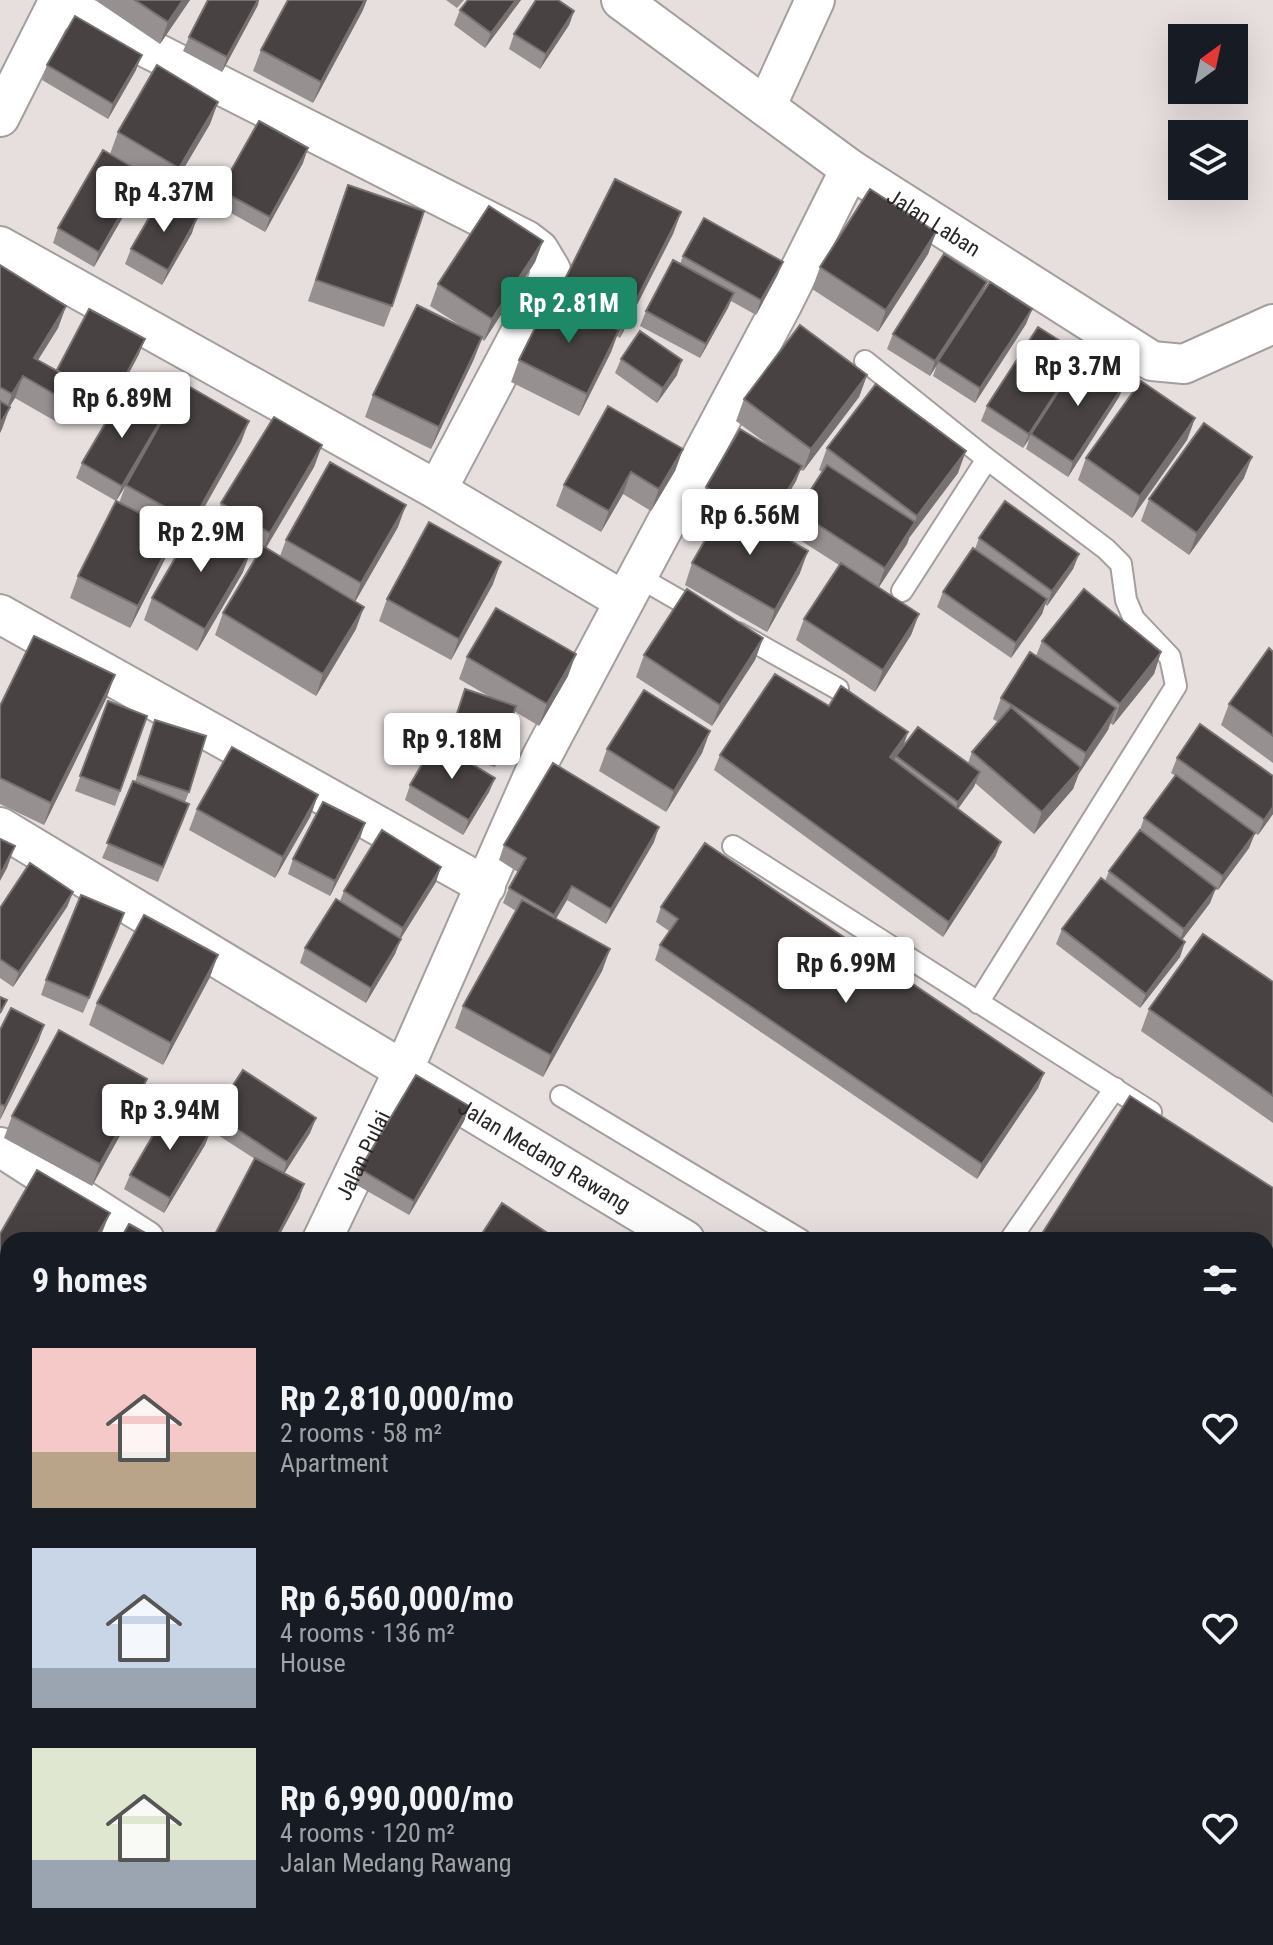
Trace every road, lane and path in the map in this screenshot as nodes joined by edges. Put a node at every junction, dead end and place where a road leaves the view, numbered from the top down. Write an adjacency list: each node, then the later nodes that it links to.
1 (621, 0): 4 (street, Jalan Laban)
2 (815, 0): 4 (street)
3 (58, 2): 5 (street); 11 (street)
4 (766, 107): 6 (street, Jalan Laban)
5 (0, 117)
6 (850, 169): 8 (street, Jalan Laban); 12 (street, Jalan Pulai)
7 (0, 246): 11 (street)
8 (1272, 324)
9 (865, 361): 10 (lane)
10 (987, 459): 13 (lane); 19 (lane)
11 (437, 490): 12 (street)
12 (631, 589): 15 (lane); 18 (street, Jalan Pulai)
13 (902, 591)
14 (0, 614): 18 (street)
15 (838, 689)
16 (0, 827): 20 (street, Jalan Medang Rawang)
17 (733, 846): 19 (lane)
18 (486, 886): 20 (street, Jalan Pulai)
19 (978, 1003): 21 (lane)
20 (403, 1071): 26 (street, Jalan Pulai); 27 (street, Jalan Medang Rawang)
21 (1115, 1088): 23 (lane); 29 (lane)
22 (561, 1096): 28 (lane)
23 (1168, 1123)
24 (0, 1147): 25 (street)
25 (133, 1232)
26 (326, 1232)
27 (672, 1232)
28 (788, 1232)
29 (1016, 1232)

